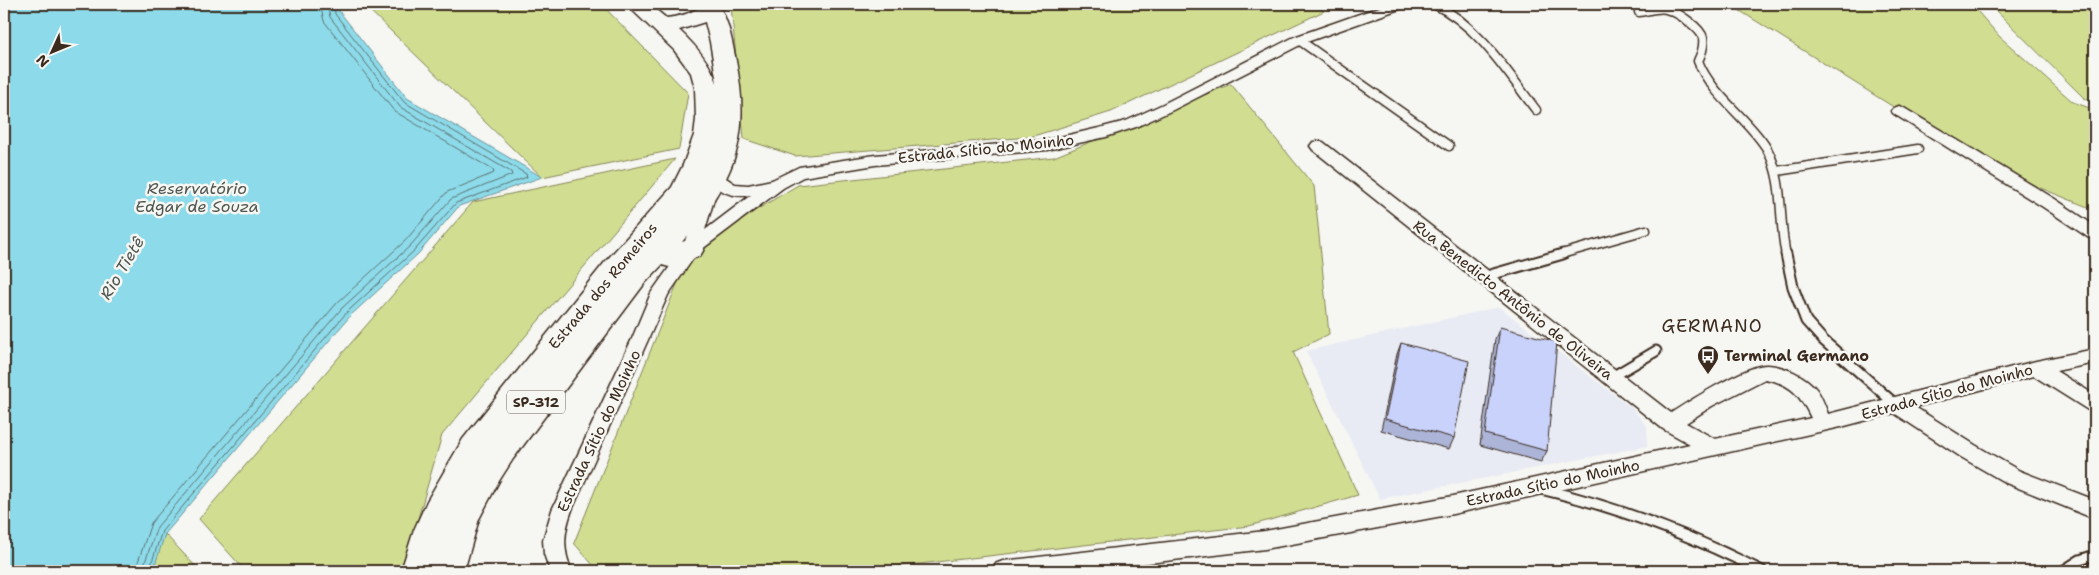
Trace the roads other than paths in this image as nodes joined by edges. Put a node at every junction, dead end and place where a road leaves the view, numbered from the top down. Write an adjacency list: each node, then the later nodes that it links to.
1 (637, 4): 6 (main road, Estrada dos Romeiros / SP-312)
2 (1400, 4): 7 (street, Estrada Sítio do Moinho)
3 (1434, 4): 8 (lane)
4 (709, 6): 6 (main road); 14 (main road, Estrada dos Romeiros / SP-312)
5 (1639, 12): 13 (lane)
6 (659, 24): 16 (main road, Estrada dos Romeiros / SP-312)
7 (1299, 40): 11 (lane); 15 (street, Estrada Sítio do Moinho)
8 (1536, 110)
9 (1899, 111): 18 (street)
10 (1318, 146): 21 (street, Rua Benedicto Antônio de Oliveira)
11 (1449, 146)
12 (1918, 149): 13 (lane)
13 (1777, 171): 27 (lane)
14 (712, 182): 15 (street); 19 (street); 20 (main road, Estrada dos Romeiros / SP-312)
15 (776, 184): 19 (street, Estrada Sítio do Moinho)
16 (674, 202): 20 (main road); 35 (main road, Estrada dos Romeiros / SP-312)
17 (1646, 230): 21 (lane)
18 (2095, 234)
19 (691, 249): 20 (main road); 22 (street)
20 (659, 253): 22 (street); 36 (main road, Estrada dos Romeiros / SP-312)
21 (1482, 277): 26 (street, Rua Benedicto Antônio de Oliveira)
22 (660, 293): 37 (street, Estrada Sítio do Moinho)
23 (1656, 351): 26 (lane)
24 (2095, 356): 25 (street, Estrada Sítio do Moinho)
25 (2036, 368): 27 (street, Estrada Sítio do Moinho); 28 (street)
26 (1612, 377): 29 (street, Rua Benedicto Antônio de Oliveira)
27 (1895, 404): 30 (street, Estrada Sítio do Moinho); 33 (street)
28 (2095, 405)
29 (1670, 423): 30 (street); 31 (street, Rua Benedicto Antônio de Oliveira)
30 (1823, 423): 31 (street, Estrada Sítio do Moinho)
31 (1712, 447): 32 (street, Estrada Sítio do Moinho)
32 (1533, 487): 38 (street, Estrada Sítio do Moinho); 39 (lane)
33 (2095, 510)
34 (2095, 555): 40 (lane)
35 (418, 571)
36 (447, 571)
37 (561, 571)
38 (1003, 571)
39 (1762, 571)
40 (2063, 571)

